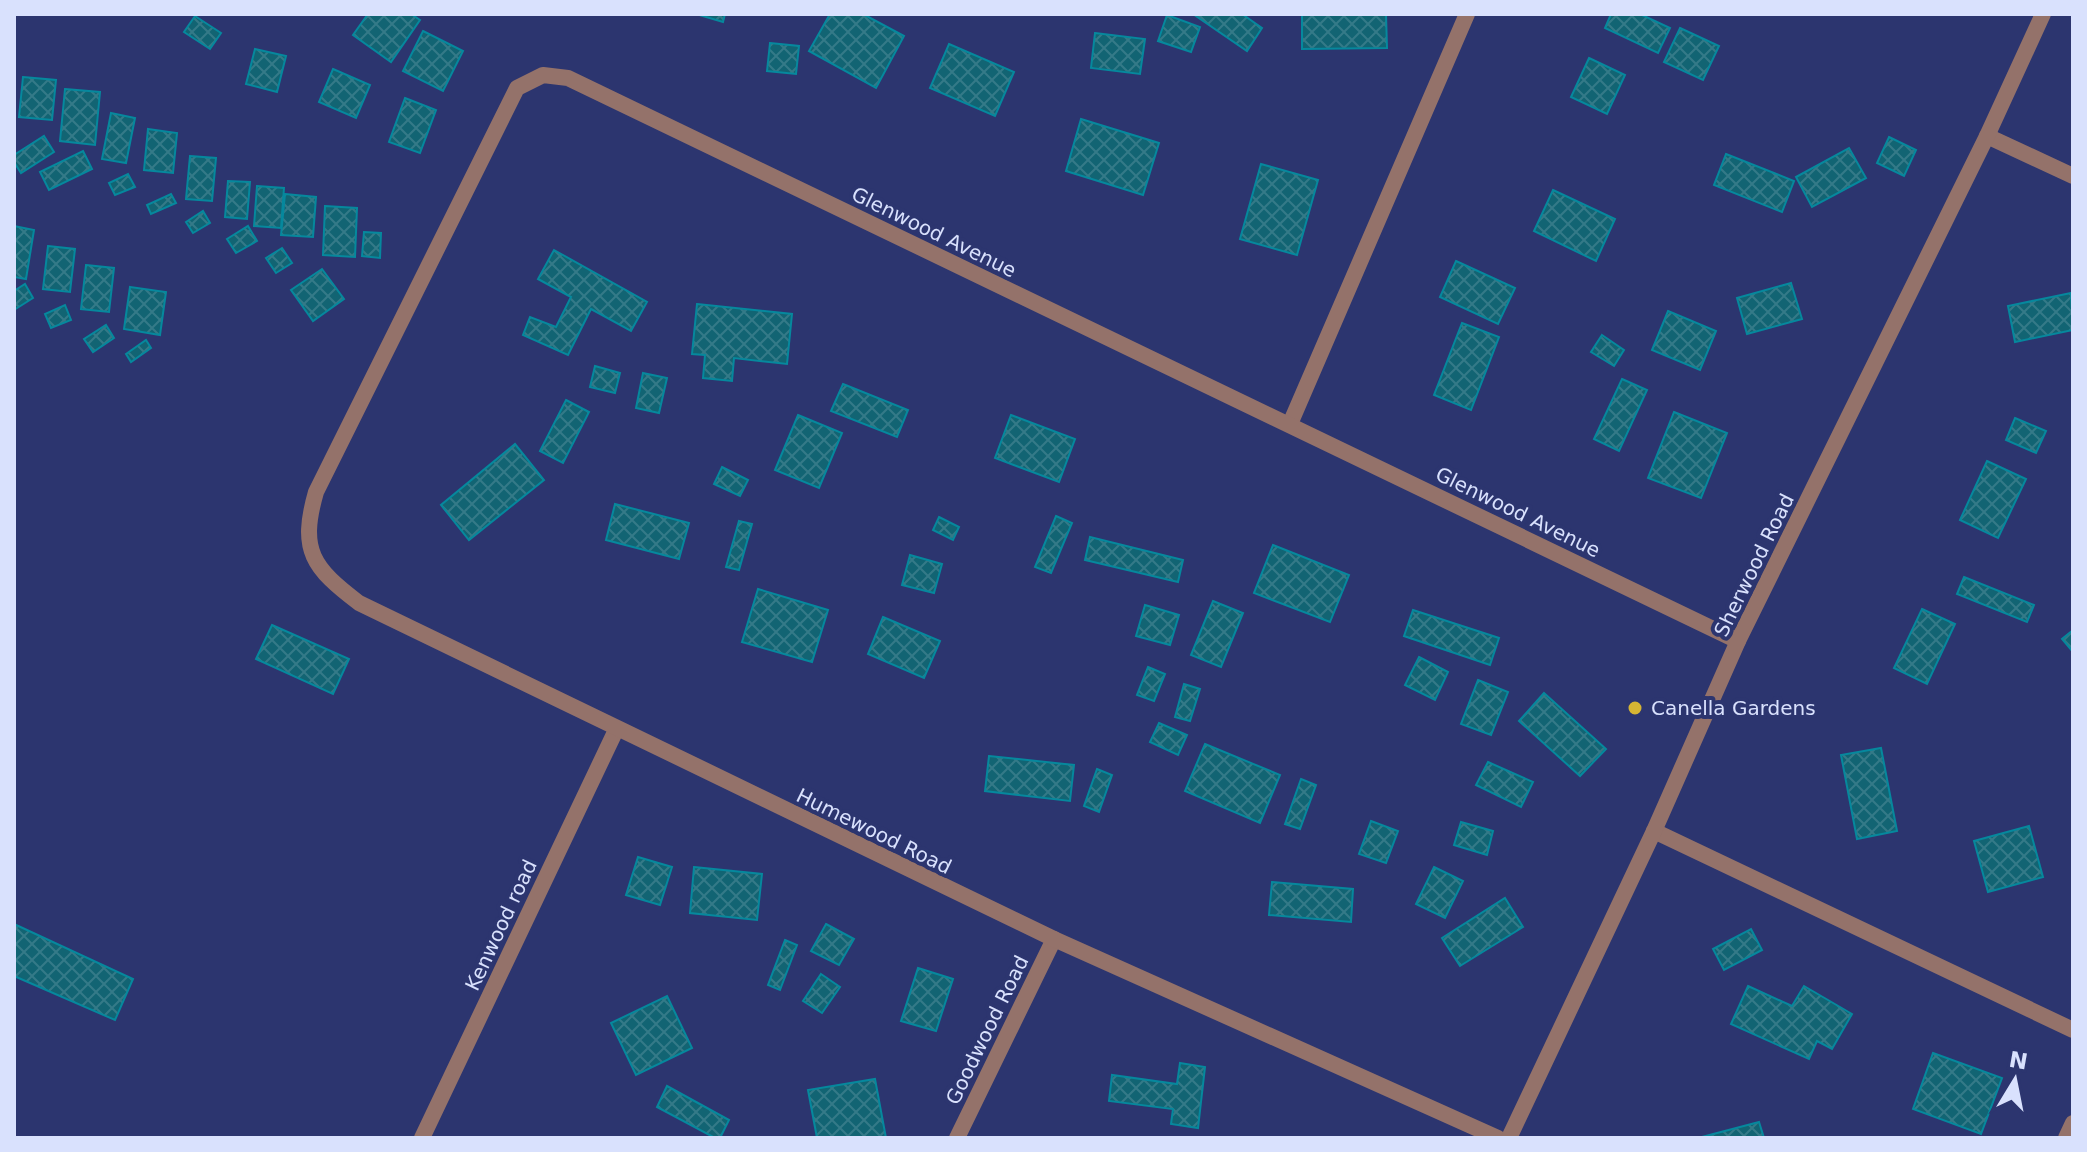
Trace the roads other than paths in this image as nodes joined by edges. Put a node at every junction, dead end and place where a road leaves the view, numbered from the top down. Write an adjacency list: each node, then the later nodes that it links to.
1 (1467, 14): 5 (street)
2 (2043, 14): 3 (street, Sherwood Road)
3 (1987, 136): 4 (street); 7 (street, Sherwood Road)
4 (2073, 176)
5 (1290, 424): 6 (street, Glenwood Avenue); 7 (street, Glenwood Avenue)
6 (316, 492): 8 (street, Humewood Road)
7 (1738, 641): 9 (street, Sherwood Road)
8 (616, 730): 10 (street, Humewood Road); 13 (street, Kenwood road)
9 (1654, 831): 11 (street); 16 (street, Sherwood Road)
10 (1054, 939): 14 (street, Goodwood Road); 15 (street, Humewood Road)
11 (2073, 1030)
12 (2073, 1123): 17 (street)
13 (422, 1138)
14 (957, 1138)
15 (1498, 1138)
16 (1509, 1138)
17 (2066, 1138)

